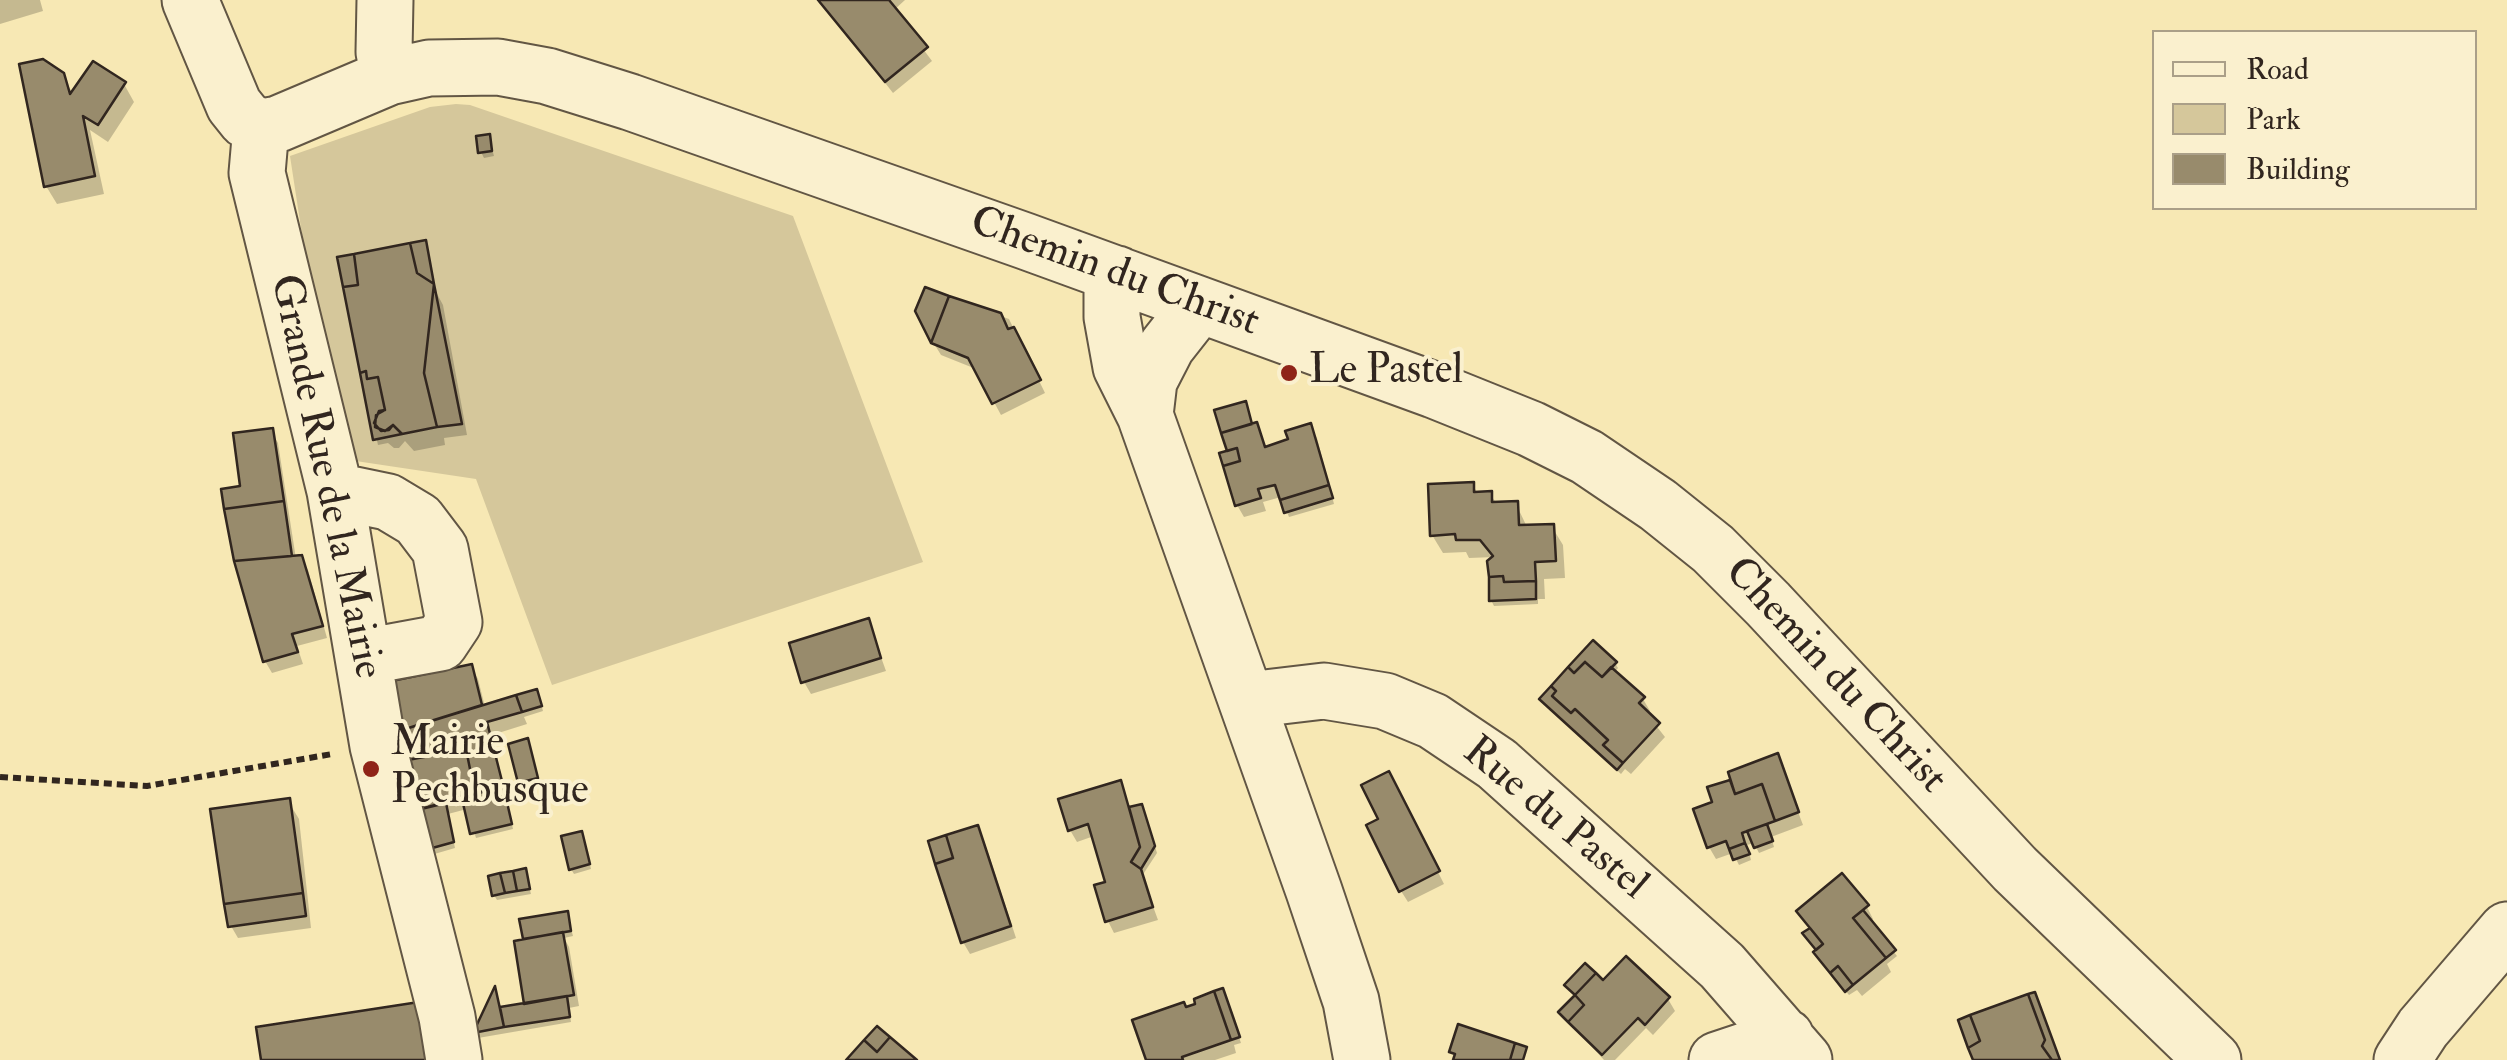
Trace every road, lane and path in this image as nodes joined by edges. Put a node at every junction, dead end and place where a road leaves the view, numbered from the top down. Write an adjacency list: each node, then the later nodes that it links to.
1 (190, 0): 4 (street)
2 (385, 0): 3 (street)
3 (389, 77): 4 (street, Chemin du Christ); 5 (street, Chemin du Christ)
4 (261, 127): 8 (street, Grande Rue de la Mairie)
5 (1117, 274): 6 (street, Chemin du Christ); 7 (street)
6 (1194, 303): 7 (street); 19 (street, Chemin du Christ)
7 (1145, 415): 10 (street)
8 (334, 492): 9 (street, Grande Rue de la Mairie); 9 (street)
9 (364, 657): 11 (street, Grande Rue de la Mairie)
10 (1248, 700): 15 (street, Rue du Pastel); 17 (street)
11 (378, 746): 12 (path); 16 (street, Grande Rue de la Mairie)
12 (0, 777)
13 (2507, 930): 20 (street)
14 (2507, 975): 21 (street)
15 (1795, 1048): 18 (street)
16 (454, 1060)
17 (1362, 1060)
18 (1717, 1060)
19 (2214, 1060)
20 (2402, 1060)
21 (2446, 1060)

